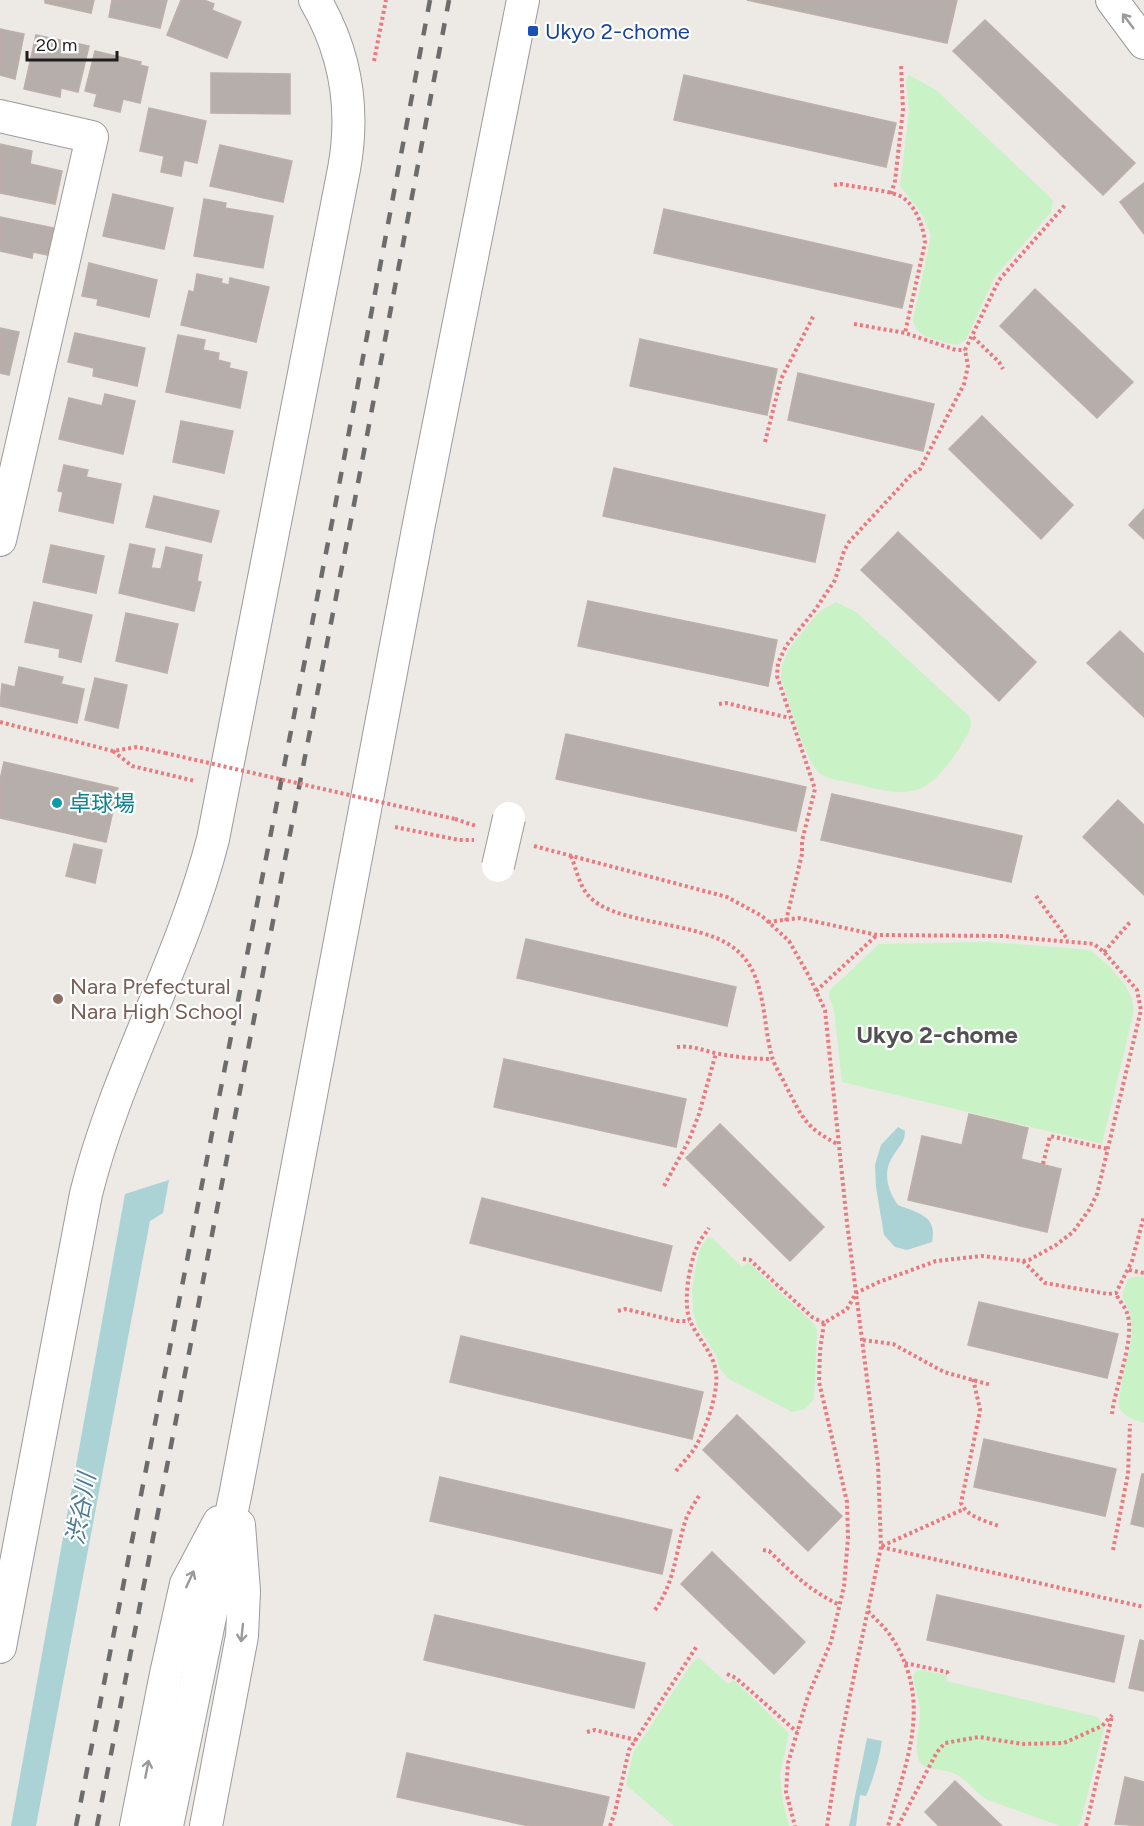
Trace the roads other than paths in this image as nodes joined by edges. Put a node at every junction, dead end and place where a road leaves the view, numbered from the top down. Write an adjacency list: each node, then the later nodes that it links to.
1 (315, 0): 10 (street)
2 (523, 0): 9 (street)
3 (1112, 0): 4 (street, one-way to 3)
4 (1144, 43)
5 (0, 116): 6 (street)
6 (0, 540)
7 (509, 818): 8 (street, bridge)
8 (498, 866)
9 (236, 1491): 11 (street, one-way to 9); 12 (street); 13 (street, one-way to 13)
10 (0, 1647)
11 (136, 1826)
12 (167, 1826)
13 (206, 1826)

